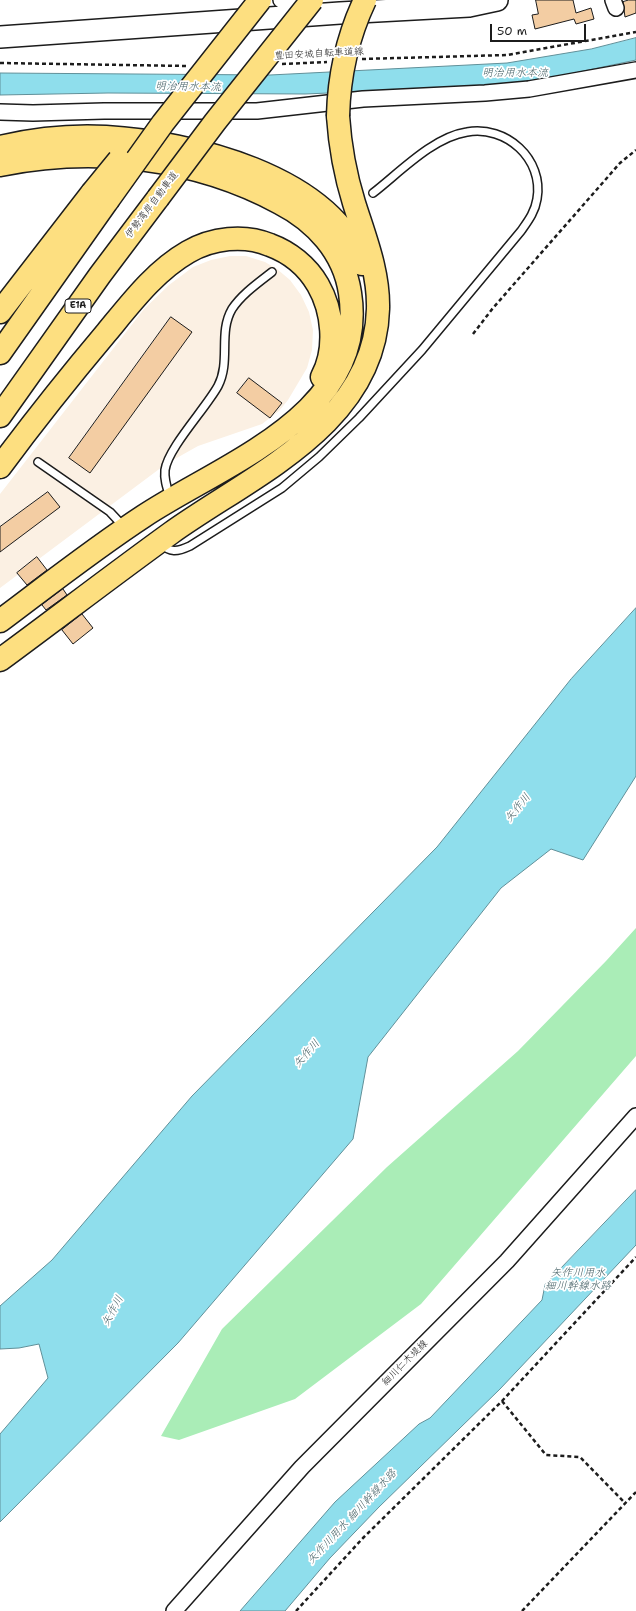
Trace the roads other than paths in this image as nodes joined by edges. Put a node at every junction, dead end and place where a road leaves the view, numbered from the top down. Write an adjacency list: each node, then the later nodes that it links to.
1 (250, 0): 14 (highway, bridge)
2 (260, 0): 14 (highway, bridge)
3 (281, 0): 4 (street)
4 (291, 0)
5 (312, 0): 19 (highway, 伊勢湾岸自動車道 / E1A, bridge)
6 (365, 0): 18 (highway, bridge)
7 (497, 0): 8 (street)
8 (0, 37)
9 (636, 70): 10 (street)
10 (0, 112)
11 (0, 146): 18 (highway)
12 (0, 165): 20 (highway)
13 (373, 193): 25 (lane)
14 (100, 196): 16 (highway); 17 (highway)
15 (272, 272): 23 (lane)
16 (0, 312)
17 (0, 353)
18 (349, 392): 25 (highway)
19 (0, 416)
20 (279, 434): 22 (highway); 23 (highway)
21 (38, 462): 24 (lane)
22 (0, 467)
23 (171, 499): 24 (highway)
24 (125, 528): 26 (highway)
25 (159, 542): 27 (highway)
26 (0, 621)
27 (0, 660)
28 (636, 1116): 29 (street, 細川仁木堤線)
29 (174, 1611)

